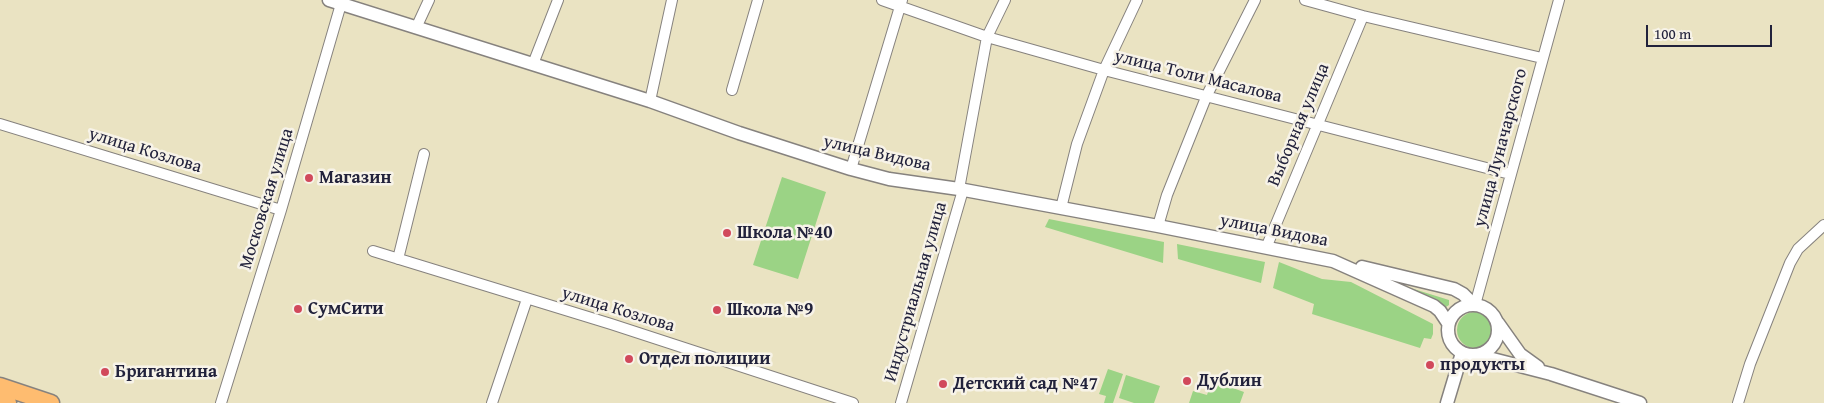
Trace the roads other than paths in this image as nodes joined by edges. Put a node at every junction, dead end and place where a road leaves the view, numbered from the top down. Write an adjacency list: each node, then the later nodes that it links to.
1 (329, 0): 13 (street, улица Видова)
2 (429, 0): 15 (street)
3 (558, 0): 18 (street)
4 (672, 0): 22 (street)
5 (758, 0): 20 (street)
6 (882, 0): 12 (street, улица Толи Масалова)
7 (1005, 0): 16 (street, Индустриальная улица)
8 (1136, 0): 19 (street)
9 (1256, 0): 21 (street)
10 (1305, 0): 14 (street)
11 (1559, 0): 17 (street, улица Луначарского)
12 (901, 3): 16 (street, улица Толи Масалова); 26 (street)
13 (341, 4): 15 (street, улица Видова); 30 (street, Московская улица)
14 (1364, 16): 17 (street); 24 (street, Выборная улица)
15 (416, 28): 18 (street, улица Видова)
16 (987, 37): 19 (street, улица Толи Масалова); 28 (street, Индустриальная улица)
17 (1542, 58): 27 (street, улица Луначарского)
18 (533, 64): 22 (street, улица Видова)
19 (1104, 70): 21 (street, улица Толи Масалова); 29 (street)
20 (732, 90)
21 (1207, 95): 24 (street, улица Толи Масалова); 32 (street)
22 (650, 101): 26 (street, улица Видова)
23 (0, 124): 30 (street, улица Козлова)
24 (1318, 124): 27 (street, улица Толи Масалова); 33 (street, Выборная улица)
25 (424, 154): 35 (street)
26 (851, 170): 28 (street, улица Видова)
27 (1510, 174): 38 (street, улица Луначарского)
28 (961, 190): 29 (street, улица Видова); 52 (street, Индустриальная улица)
29 (1061, 208): 32 (street, улица Видова)
30 (281, 210): 49 (street, Московская улица)
31 (1824, 225): 54 (street)
32 (1158, 226): 33 (street, улица Видова)
33 (1266, 248): 36 (street, улица Видова)
34 (373, 251): 35 (street, улица Козлова)
35 (398, 259): 37 (street, улица Козлова)
36 (1333, 261): 38 (street); 40 (street, улица Видова)
37 (527, 299): 50 (street); 51 (street, улица Козлова)
38 (1474, 305): 39 (street); 40 (street)
39 (1497, 321): 42 (street); 43 (street)
40 (1448, 323): 41 (street)
41 (1462, 353): 42 (street); 53 (street)
42 (1478, 355): 43 (street)
43 (1551, 374): 46 (street)
44 (0, 386): 48 (highway)
45 (0, 400): 47 (highway)
46 (1633, 402)
47 (8, 403)
48 (51, 403)
49 (221, 403)
50 (492, 403)
51 (854, 403)
52 (901, 403)
53 (1447, 403)
54 (1738, 403)

